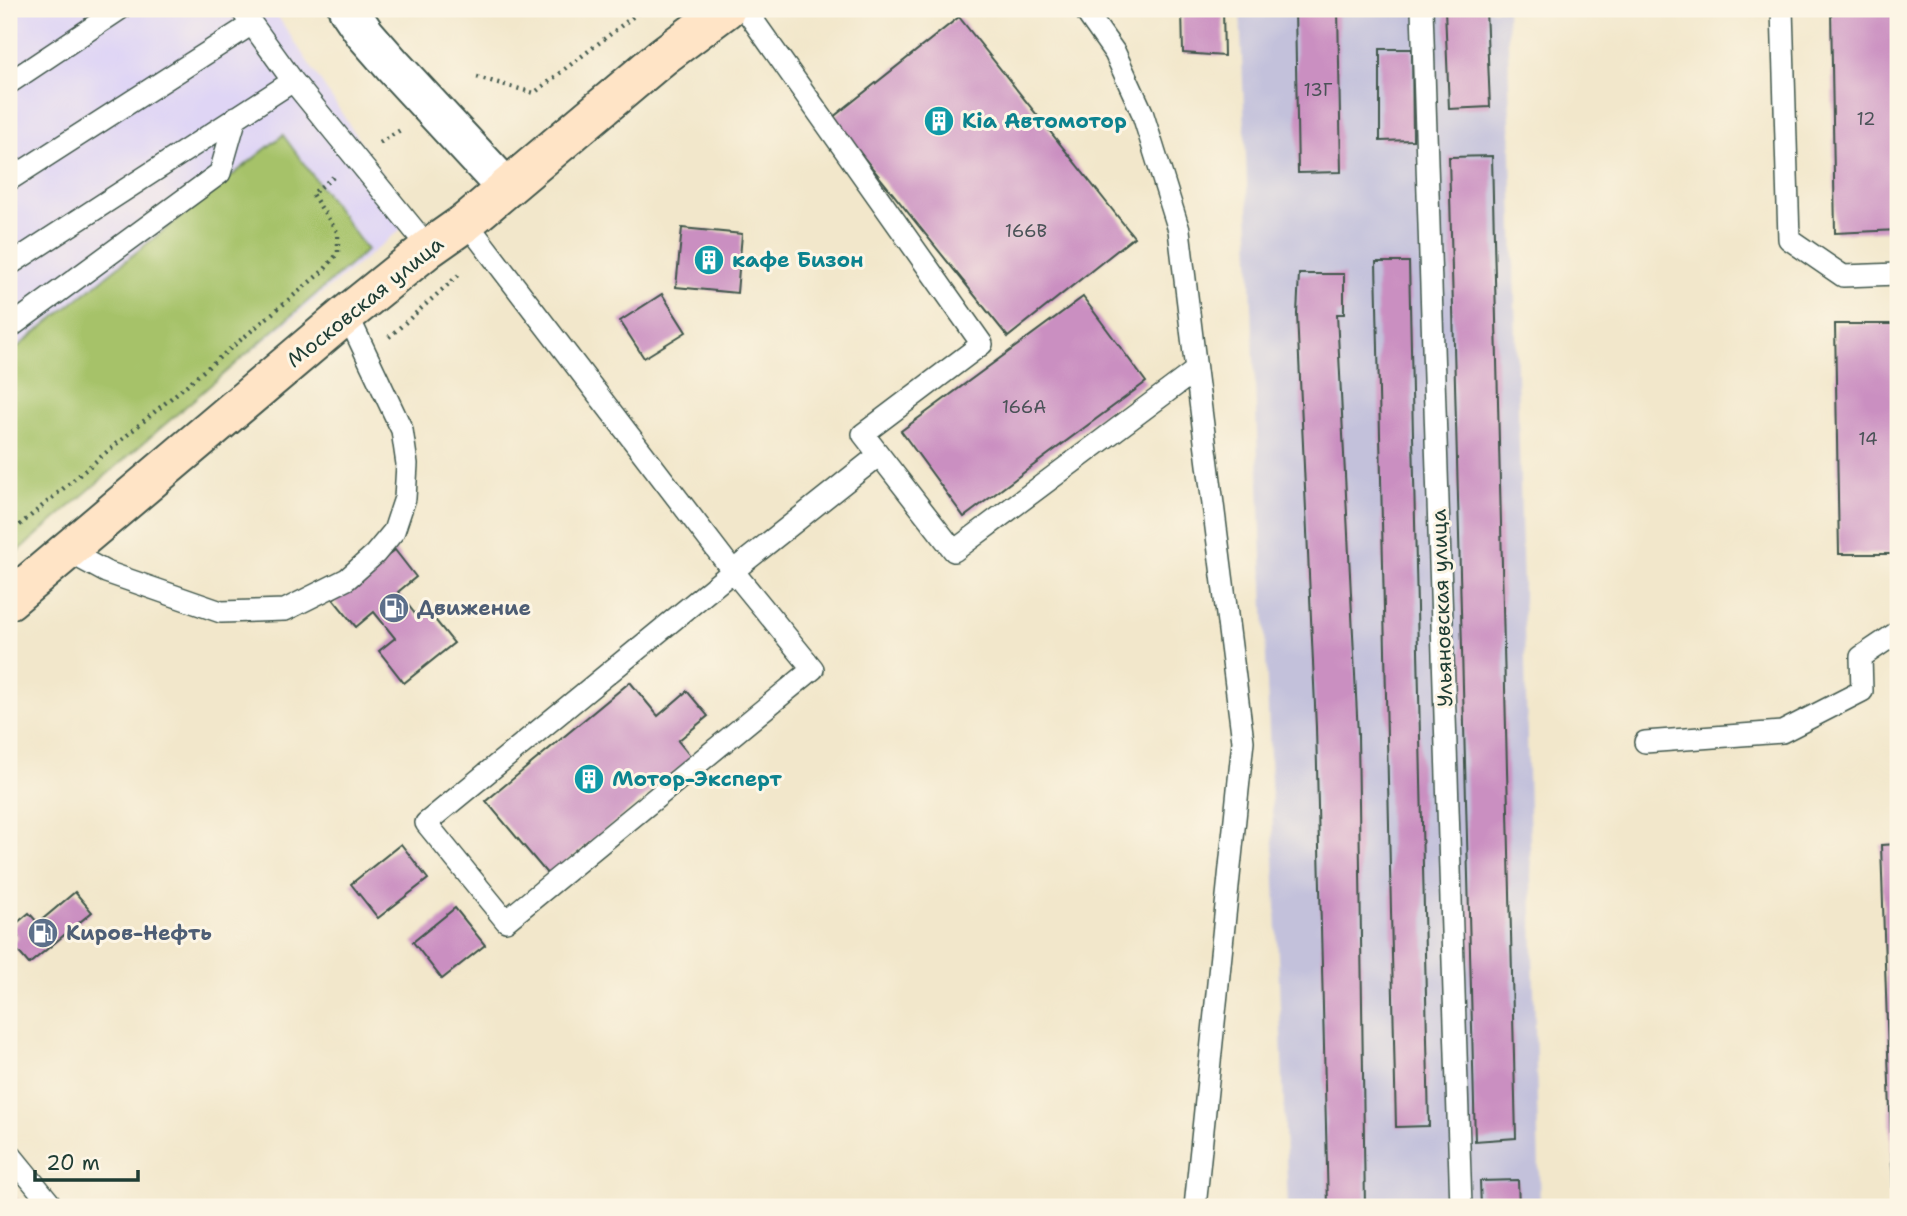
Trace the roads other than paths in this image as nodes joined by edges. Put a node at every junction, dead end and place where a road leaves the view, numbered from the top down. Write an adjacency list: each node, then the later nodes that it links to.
1 (120, 9): 10 (lane)
2 (726, 9): 13 (main road, Московская улица)
3 (745, 9): 21 (lane)
4 (1084, 9): 20 (lane)
5 (1422, 9): 30 (lane, Ульяновская улица)
6 (1782, 9): 17 (lane)
7 (355, 11): 13 (street)
8 (246, 16): 9 (lane); 12 (lane)
9 (293, 81): 11 (lane); 15 (lane)
10 (9, 83)
11 (236, 117): 16 (lane); 19 (lane)
12 (9, 180)
13 (506, 188): 14 (main road, Московская улица)
14 (466, 222): 15 (main road, Московская улица); 23 (lane)
15 (429, 248): 18 (main road, Московская улица)
16 (9, 265)
17 (1898, 274)
18 (347, 314): 22 (main road, Московская улица); 22 (lane)
19 (9, 328)
20 (1196, 370): 21 (lane); 29 (lane)
21 (879, 456): 23 (lane)
22 (67, 551): 24 (main road, Московская улица)
23 (733, 571): 23 (lane)
24 (9, 600)
25 (1898, 632): 26 (lane)
26 (1645, 741)
27 (9, 1153): 28 (lane)
28 (53, 1207)
29 (1195, 1207)
30 (1461, 1207)

